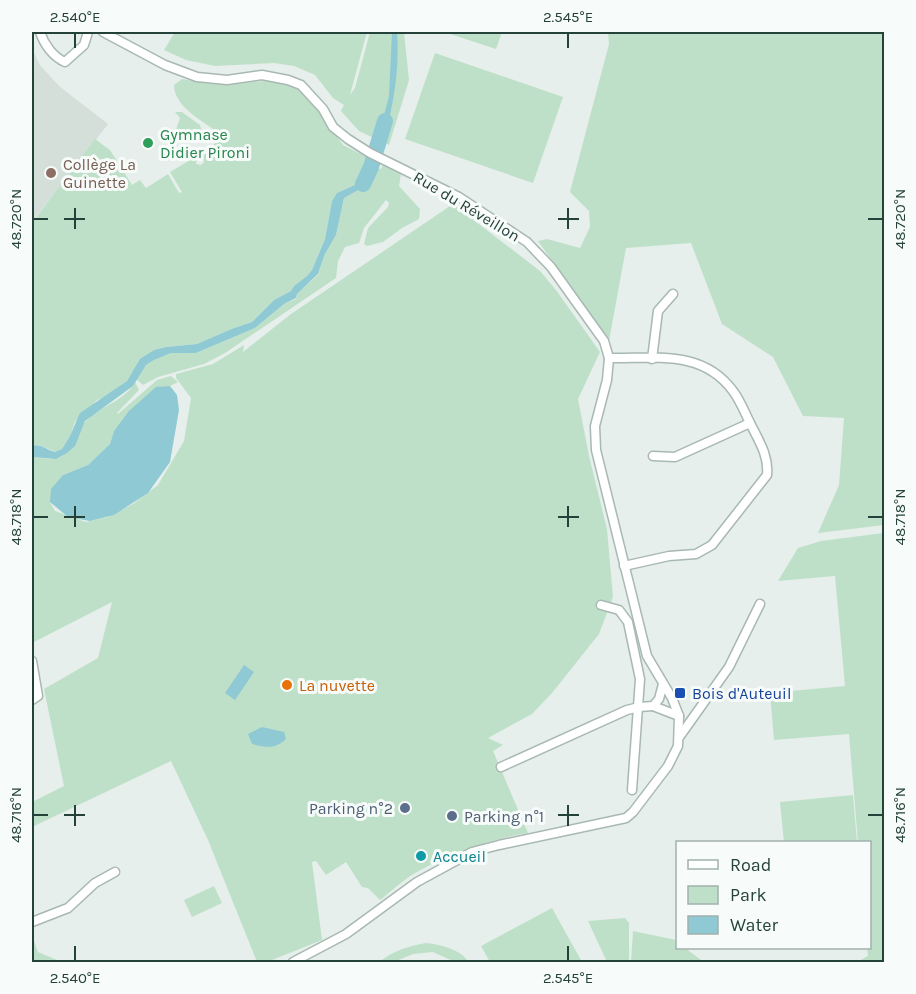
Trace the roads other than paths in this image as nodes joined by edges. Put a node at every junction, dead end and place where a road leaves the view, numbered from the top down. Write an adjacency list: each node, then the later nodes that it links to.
1 (40, 32): 2 (street)
2 (88, 32)
3 (104, 32): 5 (street, Rue du Réveillon)
4 (673, 294): 6 (street)
5 (609, 358): 6 (street); 9 (street)
6 (652, 359): 7 (street)
7 (750, 423): 8 (street); 9 (street)
8 (653, 456)
9 (624, 566): 13 (street)
10 (760, 604): 18 (street)
11 (601, 605): 16 (street)
12 (32, 661): 14 (street)
13 (663, 684): 15 (street); 17 (street)
14 (32, 700)
15 (653, 706): 16 (street); 17 (street)
16 (639, 707): 19 (street); 20 (street)
17 (679, 716): 18 (street)
18 (680, 736): 23 (street)
19 (501, 767)
20 (632, 789)
21 (115, 872): 22 (street)
22 (32, 922)
23 (293, 963)

